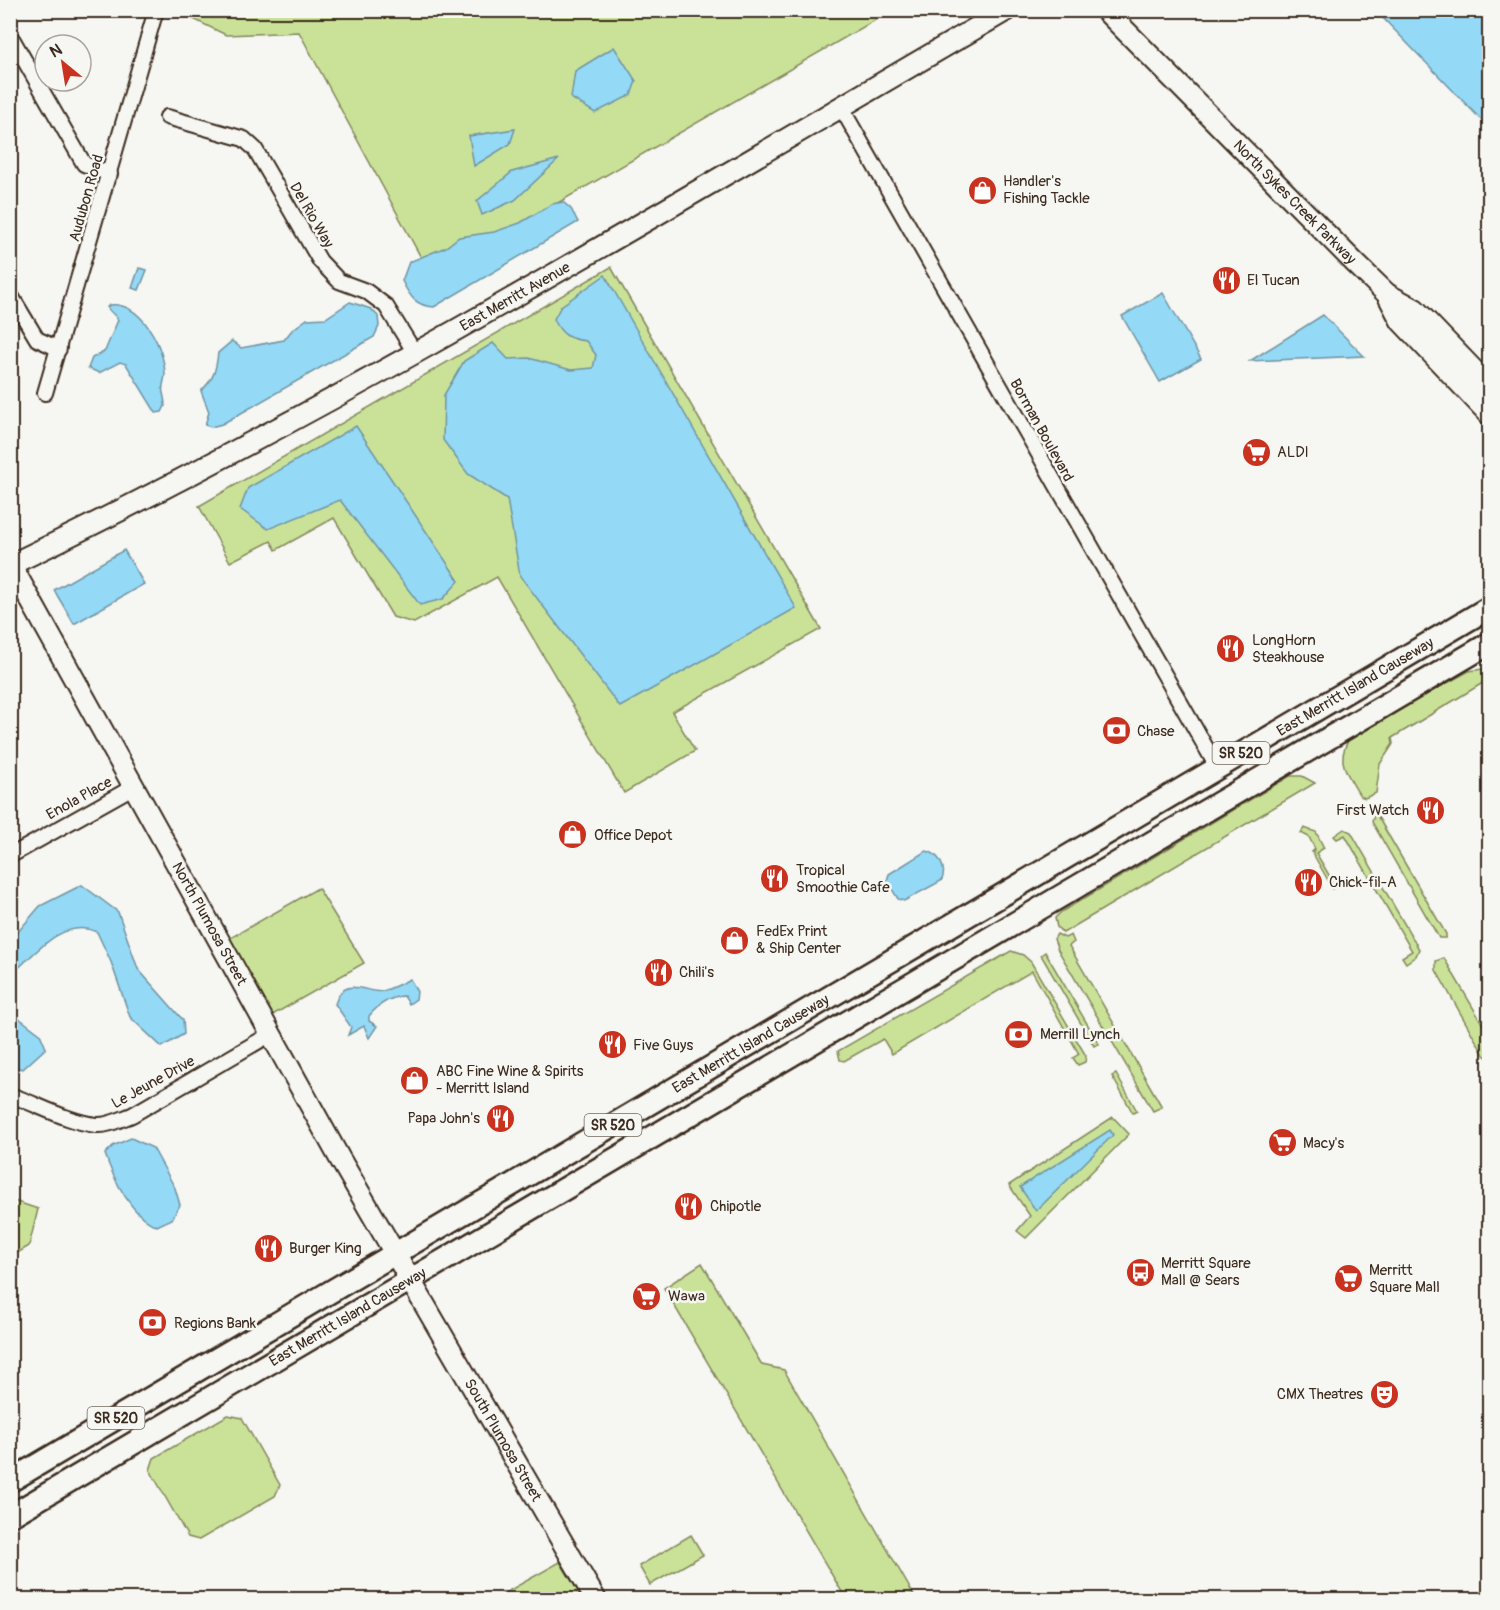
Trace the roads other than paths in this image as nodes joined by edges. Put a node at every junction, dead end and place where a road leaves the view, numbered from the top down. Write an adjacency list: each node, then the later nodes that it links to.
1 (156, 10): 8 (street, Audubon Road)
2 (1095, 10): 4 (street, North Sykes Creek Parkway)
3 (1006, 11): 6 (street, East Merritt Avenue)
4 (1110, 15): 10 (street, North Sykes Creek Parkway)
5 (10, 35): 8 (street)
6 (841, 107): 12 (street, East Merritt Avenue); 21 (street, Borman Boulevard)
7 (167, 117): 12 (street, Del Rio Way)
8 (110, 174): 11 (street, Audubon Road)
9 (10, 294): 11 (street)
10 (1387, 294): 13 (street, North Sykes Creek Parkway); 15 (street)
11 (59, 349): 14 (street, Audubon Road)
12 (415, 353): 16 (street, East Merritt Avenue)
13 (1490, 387)
14 (45, 393)
15 (1490, 415)
16 (11, 565): 22 (street, North Plumosa Street)
17 (1490, 606): 19 (main road, East Merritt Island Causeway / SR 520)
18 (1490, 643): 20 (main road, East Merritt Island Causeway / SR 520)
19 (1395, 664): 20 (main road); 21 (main road, East Merritt Island Causeway / SR 520)
20 (1312, 745): 23 (main road, East Merritt Island Causeway / SR 520)
21 (1217, 767): 23 (main road); 26 (main road, East Merritt Island Causeway / SR 520)
22 (133, 787): 24 (street, Enola Place); 25 (street, North Plumosa Street)
23 (1168, 831): 29 (main road, East Merritt Island Causeway / SR 520)
24 (10, 856)
25 (270, 1034): 28 (street, Le Jeune Drive); 31 (street, North Plumosa Street)
26 (753, 1042): 27 (main road, East Merritt Island Causeway / SR 520); 29 (main road)
27 (671, 1091): 30 (main road); 31 (main road, East Merritt Island Causeway / SR 520)
28 (10, 1095)
29 (702, 1107): 30 (main road, East Merritt Island Causeway / SR 520)
30 (614, 1160): 32 (main road, East Merritt Island Causeway / SR 520)
31 (395, 1252): 32 (street, North Plumosa Street); 33 (main road, East Merritt Island Causeway / SR 520)
32 (411, 1279): 34 (main road, East Merritt Island Causeway / SR 520); 35 (street, South Plumosa Street)
33 (10, 1481)
34 (10, 1516)
35 (596, 1599)

